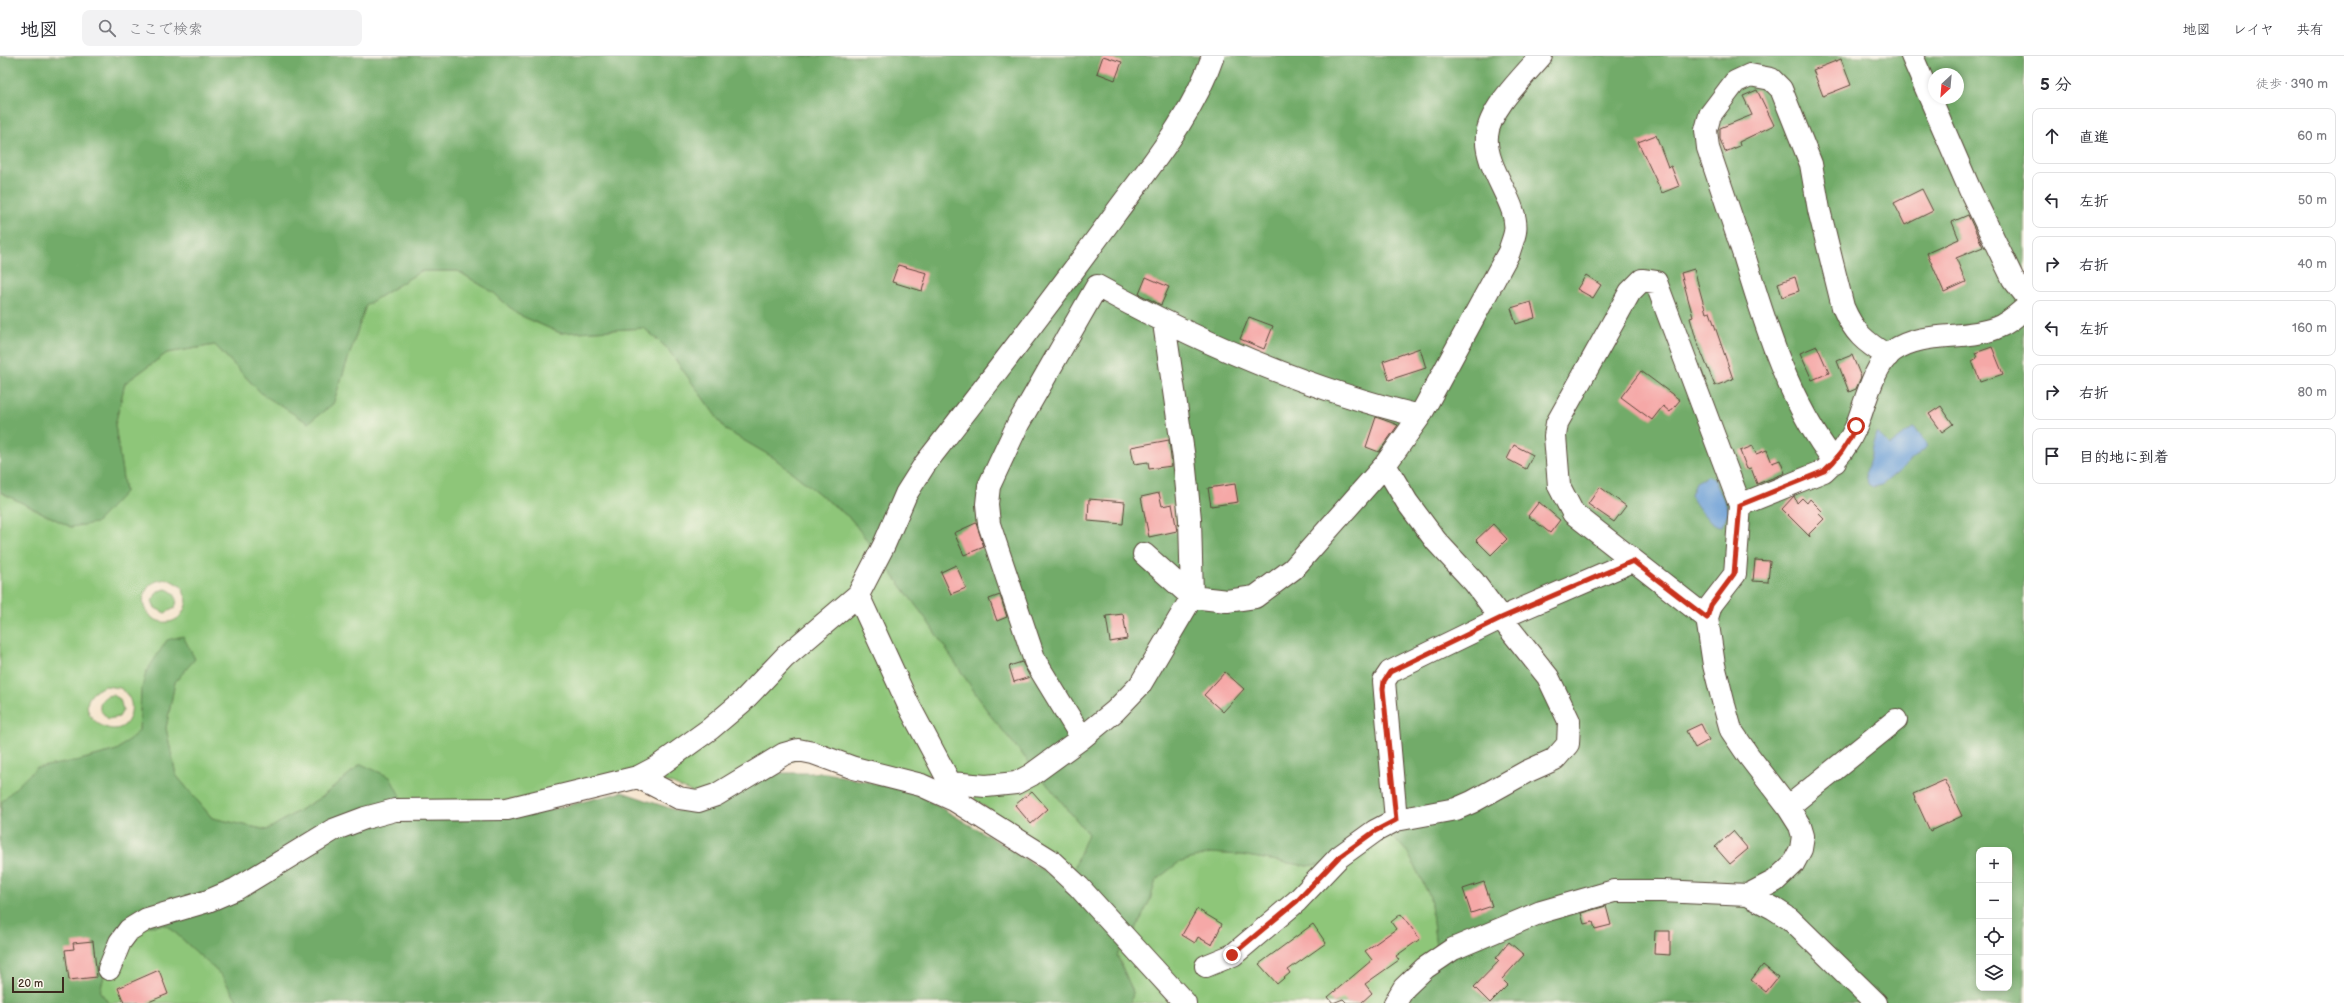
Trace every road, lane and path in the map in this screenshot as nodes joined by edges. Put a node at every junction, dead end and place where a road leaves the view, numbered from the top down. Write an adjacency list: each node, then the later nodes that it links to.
1 (1213, 56): 14 (street)
2 (1541, 56): 8 (street)
3 (1912, 56): 4 (street)
4 (2024, 293)
5 (2024, 309): 7 (street)
6 (1164, 323): 8 (street); 15 (street); 19 (street)
7 (1888, 356): 9 (street); 9 (street)
8 (1420, 416): 10 (street)
9 (1835, 462): 11 (street)
10 (1385, 465): 15 (street); 16 (street)
11 (1740, 505): 13 (street); 17 (street)
12 (1144, 554): 15 (street)
13 (1633, 561): 16 (street); 17 (street)
14 (858, 595): 20 (street); 21 (street)
15 (1192, 597): 19 (street)
16 (1501, 618): 23 (street); 23 (street)
17 (1707, 618): 22 (street)
18 (1896, 720): 22 (street)
19 (1082, 738): 21 (street)
20 (638, 777): 21 (street); 26 (street)
21 (952, 792): 27 (street)
22 (1788, 807): 24 (street)
23 (1396, 820): 25 (street)
24 (1748, 895): 28 (street); 29 (street)
25 (1206, 966)
26 (109, 969)
27 (1185, 1003)
28 (1395, 1003)
29 (1876, 1003)

